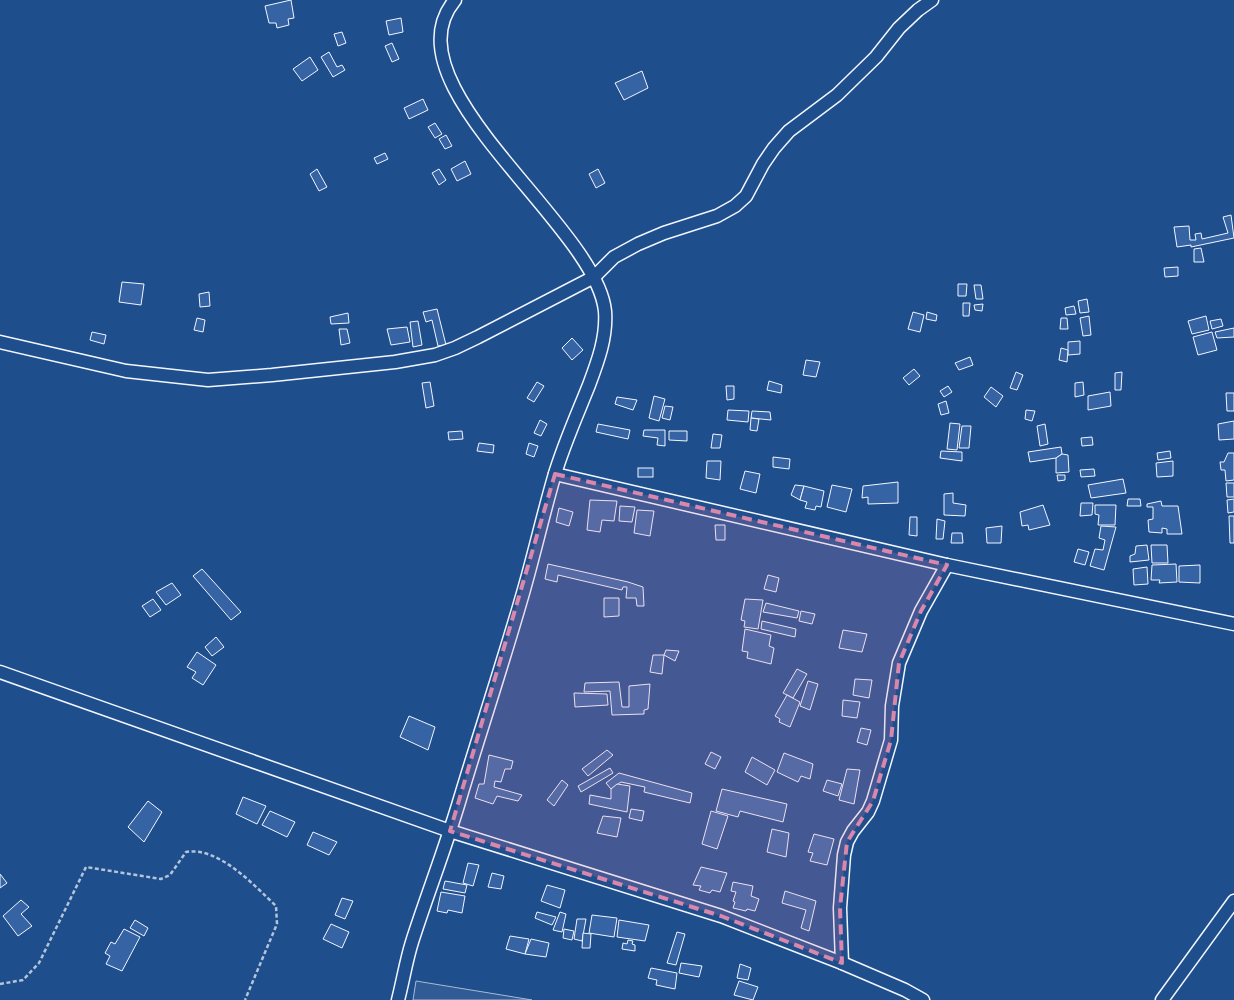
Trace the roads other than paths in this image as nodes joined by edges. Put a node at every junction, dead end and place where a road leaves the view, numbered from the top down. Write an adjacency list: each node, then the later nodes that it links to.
1 (455, 0): 3 (street)
2 (932, 0): 3 (street)
3 (594, 277): 4 (street); 5 (street)
4 (0, 342)
5 (555, 474): 6 (street); 9 (street)
6 (947, 565): 7 (street); 11 (street)
7 (1234, 624)
8 (0, 672): 9 (street)
9 (450, 831): 11 (street); 12 (street)
10 (1234, 901): 14 (street)
11 (842, 963): 13 (street)
12 (398, 1000)
13 (923, 1000)
14 (1162, 1000)

